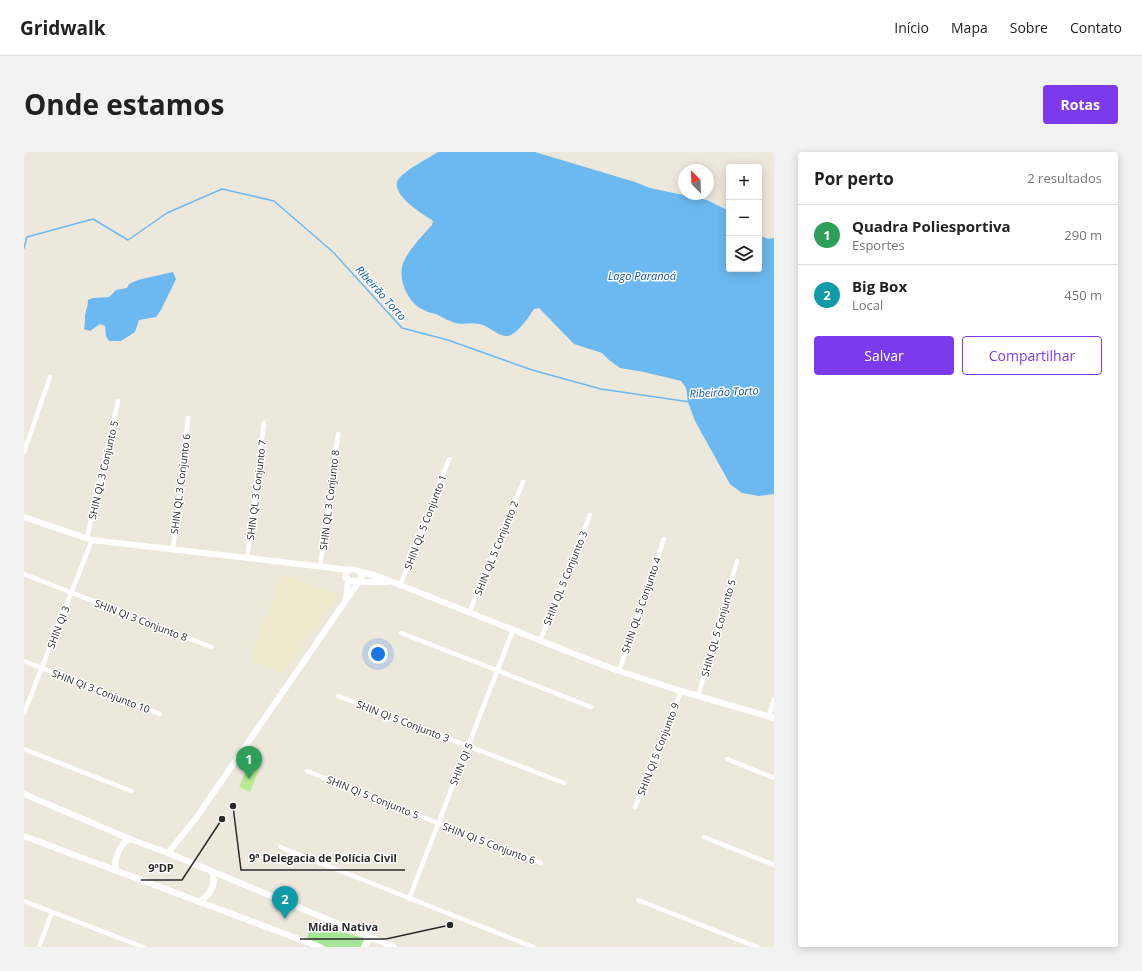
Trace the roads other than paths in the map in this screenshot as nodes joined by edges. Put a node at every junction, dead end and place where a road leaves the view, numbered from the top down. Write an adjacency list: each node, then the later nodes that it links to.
1 (50, 377): 6 (street)
2 (118, 401): 11 (street, SHIN QL 3 Conjunto 5)
3 (188, 418): 13 (street, SHIN QL 3 Conjunto 6)
4 (264, 422): 14 (street, SHIN QL 3 Conjunto 7)
5 (338, 434): 16 (street, SHIN QL 3 Conjunto 8)
6 (24, 452)
7 (449, 459): 23 (street, SHIN QL 5 Conjunto 1)
8 (523, 482): 26 (street, SHIN QL 5 Conjunto 2)
9 (590, 515): 29 (street, SHIN QL 5 Conjunto 3)
10 (24, 517): 11 (street)
11 (90, 539): 13 (street); 24 (street, SHIN QI 3)
12 (664, 539): 34 (street, SHIN QL 5 Conjunto 4)
13 (173, 549): 14 (street)
14 (247, 558): 16 (street)
15 (738, 560): 37 (street, SHIN QL 5 Conjunto 5)
16 (324, 567): 17 (street); 20 (street)
17 (350, 570): 18 (street); 20 (street)
18 (358, 571): 21 (street); 22 (street)
19 (24, 574): 24 (street, SHIN QI 3 Conjunto 8)
20 (346, 577): 21 (street); 25 (street)
21 (359, 581): 22 (street); 25 (street)
22 (389, 582): 23 (street)
23 (400, 586): 26 (street)
24 (71, 593): 30 (street, SHIN QI 3 Conjunto 8); 32 (street, SHIN QI 3)
25 (346, 600): 57 (street)
26 (469, 613): 27 (street)
27 (513, 630): 29 (street); 33 (street, SHIN QI 5)
28 (401, 634): 33 (street)
29 (540, 641): 34 (street)
30 (211, 647)
31 (24, 661): 32 (street, SHIN QI 3 Conjunto 10)
32 (42, 668): 40 (street, SHIN QI 3); 41 (street, SHIN QI 3 Conjunto 10)
33 (497, 671): 39 (street); 43 (street, SHIN QI 5)
34 (619, 671): 35 (street)
35 (681, 691): 37 (street); 51 (street, SHIN QI 5 Conjunto 9)
36 (338, 696): 43 (street, SHIN QI 5 Conjunto 3)
37 (698, 696): 42 (street)
38 (774, 699): 42 (street)
39 (591, 707)
40 (24, 713)
41 (160, 714)
42 (771, 717)
43 (468, 746): 48 (street, SHIN QI 5 Conjunto 3); 52 (street, SHIN QI 5)
44 (24, 748): 49 (street)
45 (727, 759): 47 (street)
46 (308, 771): 52 (street, SHIN QI 5 Conjunto 5)
47 (774, 778)
48 (564, 783)
49 (130, 791)
50 (24, 794): 55 (street)
51 (635, 807)
52 (438, 823): 58 (street, SHIN QI 5 Conjunto 6); 62 (street, SHIN QI 5)
53 (24, 836): 60 (street)
54 (704, 837): 59 (street)
55 (130, 839): 57 (street); 60 (street)
56 (280, 847): 62 (street)
57 (171, 854): 61 (street)
58 (541, 863)
59 (774, 865)
60 (117, 871): 65 (street)
61 (212, 872): 65 (street); 67 (street)
62 (409, 899): 73 (street)
63 (638, 900): 74 (street)
64 (24, 902): 66 (street)
65 (199, 902): 70 (street)
66 (52, 912): 68 (street); 69 (street)
67 (372, 938): 71 (street); 72 (street)
68 (39, 947)
69 (143, 947)
70 (320, 947)
71 (364, 947)
72 (394, 947)
73 (533, 947)
74 (757, 947)

